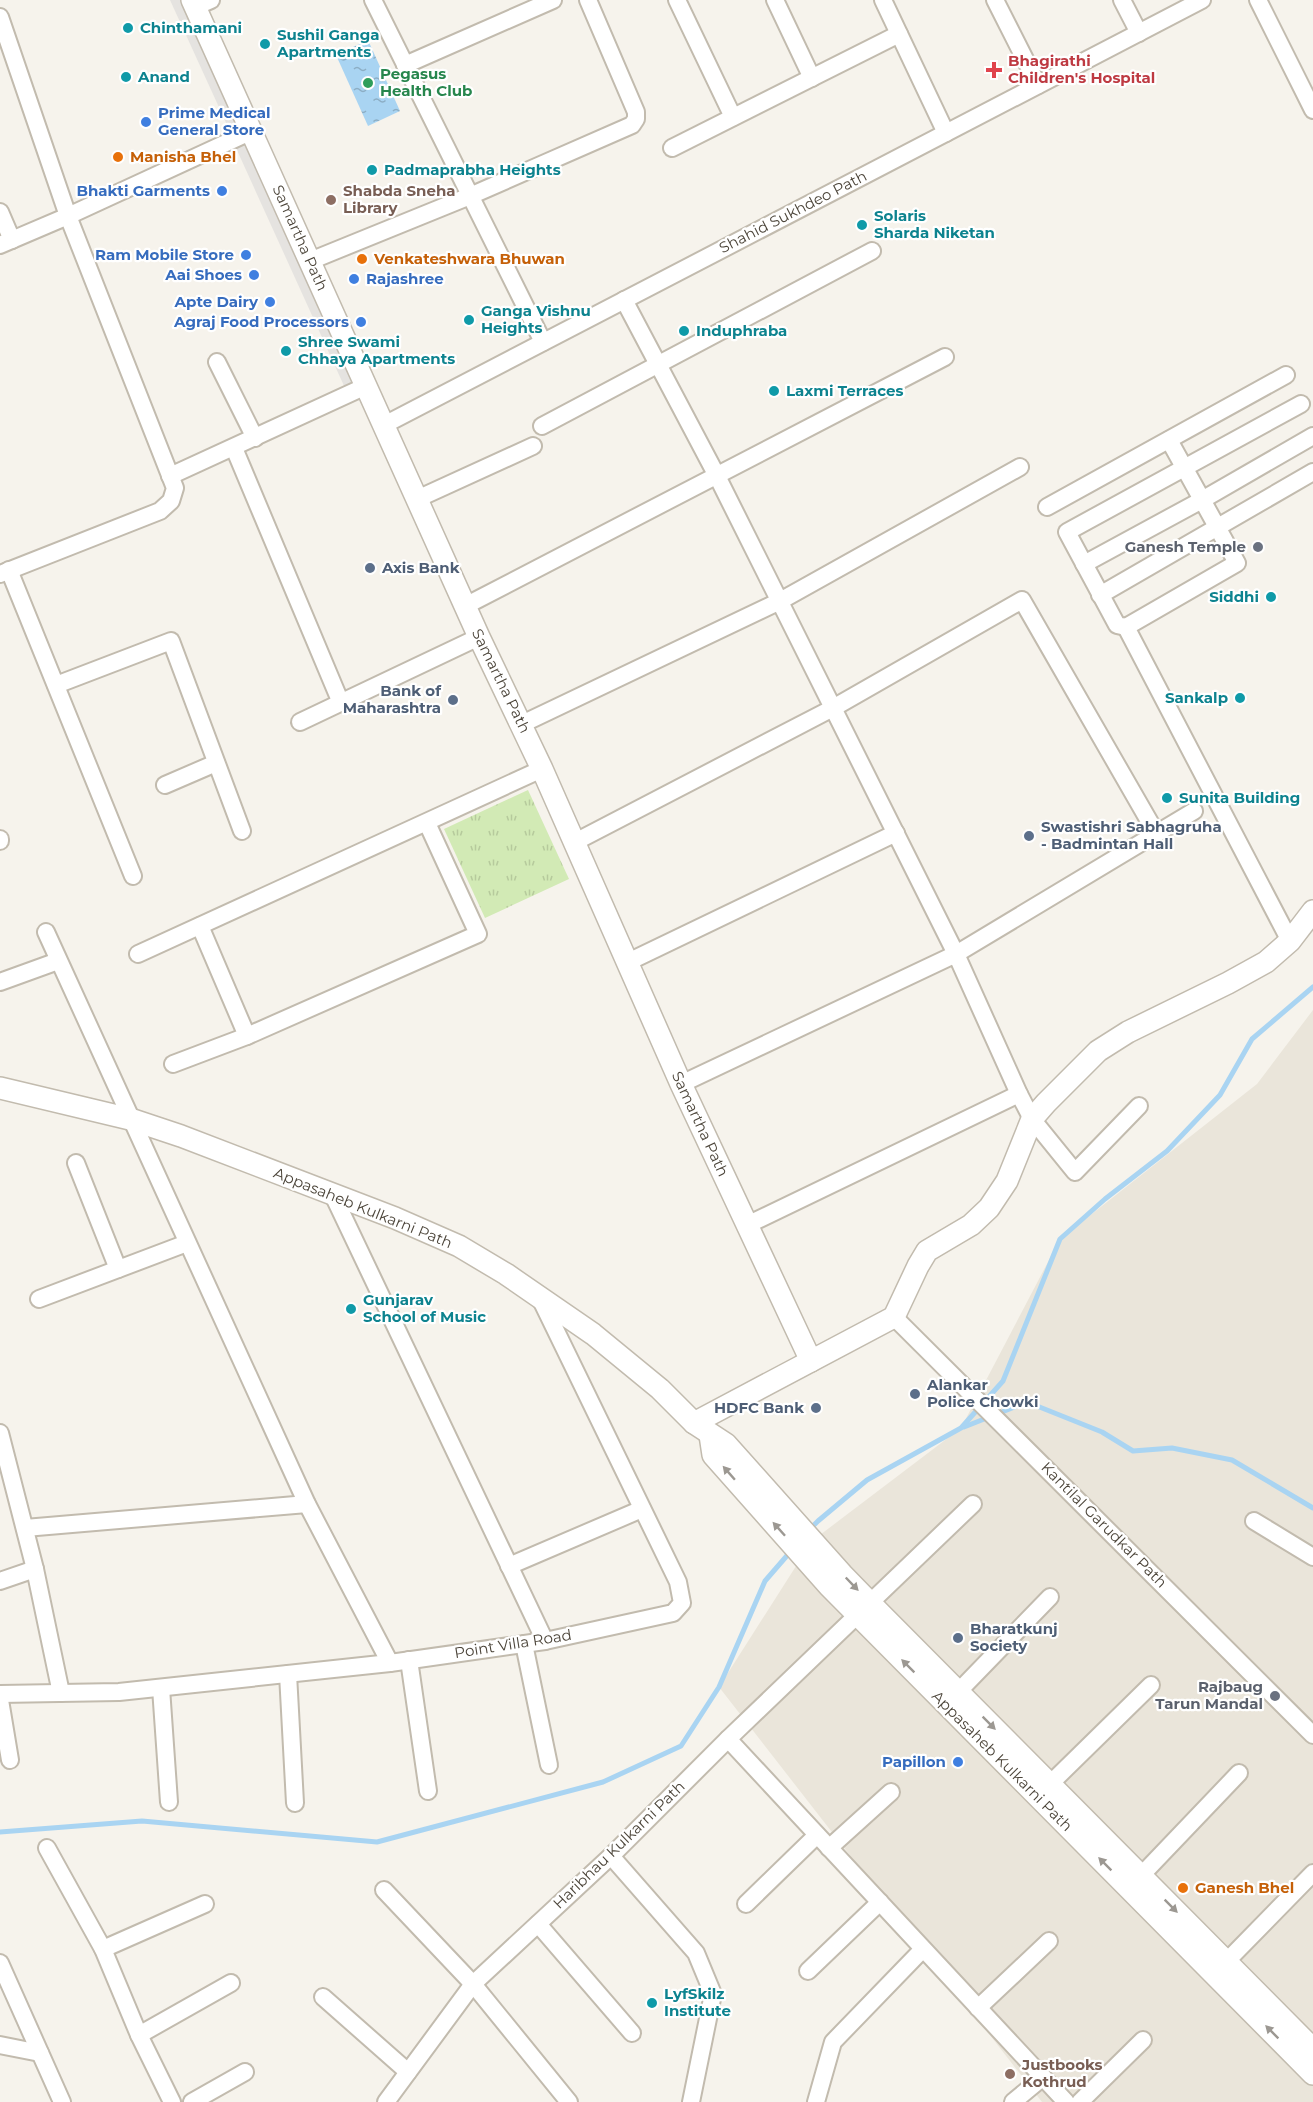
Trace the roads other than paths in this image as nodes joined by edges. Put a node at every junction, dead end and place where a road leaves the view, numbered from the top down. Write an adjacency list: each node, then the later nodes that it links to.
1 (373, 0): 15 (street)
2 (553, 0): 15 (street)
3 (588, 0): 23 (street)
4 (677, 0): 19 (street)
5 (776, 0): 16 (street)
6 (883, 0): 14 (street)
7 (994, 0): 17 (street)
8 (1122, 0): 13 (street)
9 (1202, 0): 13 (street, Shahid Sukhdeo Path)
10 (1257, 0): 18 (street)
11 (200, 2): 20 (street, Samartha Path)
12 (0, 17): 25 (street)
13 (1139, 33): 17 (street, Shahid Sukhdeo Path)
14 (899, 34): 16 (street); 21 (street)
15 (405, 65): 23 (street)
16 (812, 78): 19 (street)
17 (1038, 85): 21 (street, Shahid Sukhdeo Path)
18 (1313, 111)
19 (733, 117): 22 (street)
20 (252, 131): 25 (street); 28 (street, Samartha Path)
21 (946, 133): 29 (street, Shahid Sukhdeo Path)
22 (672, 148)
23 (470, 196): 28 (street); 30 (street)
24 (0, 212): 26 (street)
25 (68, 216): 26 (street); 47 (street)
26 (6, 243)
27 (872, 251): 33 (street)
28 (310, 261): 35 (street, Samartha Path)
29 (624, 300): 30 (street, Shahid Sukhdeo Path); 33 (street)
30 (543, 342): 37 (street, Shahid Sukhdeo Path)
31 (945, 357): 48 (street)
32 (217, 362): 40 (street)
33 (658, 365): 38 (street); 48 (street)
34 (1286, 375): 41 (street)
35 (366, 386): 37 (street, Samartha Path); 40 (street)
36 (1301, 404): 45 (street)
37 (384, 425): 49 (street, Samartha Path)
38 (542, 426)
39 (1313, 436): 50 (street)
40 (255, 438): 43 (street)
41 (1169, 440): 45 (street); 51 (street)
42 (533, 446): 49 (street)
43 (234, 448): 47 (street); 61 (street)
44 (1020, 467): 56 (street)
45 (1184, 467): 50 (street); 53 (street)
46 (1313, 472): 52 (street)
47 (170, 476): 54 (street)
48 (717, 476): 56 (street); 57 (street)
49 (417, 499): 57 (street, Samartha Path)
50 (1202, 500): 52 (street); 53 (street)
51 (1047, 507)
52 (1218, 528): 55 (street); 58 (street)
53 (1084, 564): 55 (street)
54 (4, 572): 60 (street)
55 (1100, 595): 58 (street)
56 (780, 601): 62 (street); 64 (street)
57 (465, 606): 59 (street, Samartha Path)
58 (1126, 627): 78 (street)
59 (479, 637): 61 (street); 64 (street, Samartha Path)
60 (56, 685): 65 (street); 74 (street)
61 (341, 703): 63 (street)
62 (833, 708): 71 (street); 72 (street); 73 (street)
63 (300, 722)
64 (522, 724): 66 (street, Samartha Path)
65 (216, 763): 67 (street); 70 (street)
66 (542, 768): 69 (street); 73 (street, Samartha Path)
67 (165, 784)
68 (1194, 811): 72 (street)
69 (427, 823): 76 (street); 84 (street)
70 (242, 831)
71 (896, 833): 80 (street); 82 (street)
72 (1156, 833): 80 (street)
73 (575, 842): 82 (street, Samartha Path)
74 (133, 876)
75 (1313, 911): 78 (street)
76 (200, 926): 79 (street); 84 (street)
77 (46, 932): 81 (street)
78 (1290, 941): 91 (street)
79 (138, 954)
80 (956, 954): 86 (street); 88 (street)
81 (58, 961): 83 (street); 90 (street)
82 (626, 963): 86 (street, Samartha Path)
83 (0, 982)
84 (247, 1036): 85 (street)
85 (173, 1064)
86 (681, 1084): 94 (street, Samartha Path)
87 (0, 1088): 90 (street, Appasaheb Kulkarni Path)
88 (1019, 1094): 91 (street); 94 (street)
89 (1139, 1106): 91 (street)
90 (130, 1119): 93 (street, Appasaheb Kulkarni Path); 95 (street)
91 (1032, 1119): 99 (street)
92 (76, 1163): 96 (street)
93 (333, 1195): 97 (street, Appasaheb Kulkarni Path); 110 (street)
94 (747, 1225): 100 (street, Samartha Path)
95 (188, 1243): 96 (street); 104 (street)
96 (118, 1269): 98 (street)
97 (538, 1295): 101 (street, Appasaheb Kulkarni Path); 106 (street, Point Villa Road)
98 (39, 1299)
99 (894, 1317): 100 (street); 126 (street, Kantilal Garudkar Path)
100 (811, 1361): 101 (street)
101 (702, 1429): 114 (street, Appasaheb Kulkarni Path)
102 (0, 1433): 103 (street)
103 (5, 1470): 108 (street)
104 (307, 1504): 108 (street); 118 (street)
105 (973, 1504): 114 (street, Haribhau Kulkarni Path)
106 (642, 1509): 110 (street); 115 (street, Point Villa Road)
107 (1254, 1521): 109 (street)
108 (25, 1528): 111 (street)
109 (1313, 1557)
110 (509, 1566): 115 (street)
111 (35, 1569): 112 (street); 123 (street)
112 (0, 1581)
113 (1050, 1597): 122 (street)
114 (864, 1609): 122 (street, Appasaheb Kulkarni Path); 127 (street, Haribhau Kulkarni Path); 140 (street, Appasaheb Kulkarni Path, one-way to 114)
115 (545, 1641): 116 (street, Point Villa Road)
116 (524, 1644): 117 (street, Point Villa Road); 129 (street)
117 (409, 1660): 118 (street, Point Villa Road); 132 (street)
118 (390, 1663): 119 (street, Point Villa Road)
119 (288, 1674): 121 (street, Point Villa Road); 135 (street)
120 (1151, 1685): 131 (street)
121 (161, 1688): 123 (street, Point Villa Road); 134 (street)
122 (958, 1692): 131 (street, Appasaheb Kulkarni Path, one-way to 131)
123 (61, 1693): 124 (street, Point Villa Road)
124 (0, 1694)
125 (0, 1700): 128 (street)
126 (1313, 1735)
127 (728, 1740): 136 (street); 138 (street, Haribhau Kulkarni Path)
128 (10, 1760)
129 (549, 1765)
130 (1239, 1773): 140 (street)
131 (1050, 1784): 140 (street, Appasaheb Kulkarni Path)
132 (428, 1791)
133 (891, 1792): 136 (street)
134 (169, 1802)
135 (295, 1803)
136 (823, 1841): 142 (street); 144 (street)
137 (47, 1848): 147 (street)
138 (610, 1856): 145 (street, Haribhau Kulkarni Path); 171 (street)
139 (1313, 1873): 149 (street)
140 (1135, 1882): 149 (street, Appasaheb Kulkarni Path, one-way to 149); 164 (street, Appasaheb Kulkarni Path, one-way to 140)
141 (384, 1890): 153 (street)
142 (880, 1902): 148 (street); 151 (street)
143 (205, 1904): 147 (street)
144 (746, 1904)
145 (538, 1924): 153 (street, Haribhau Kulkarni Path); 156 (street)
146 (1049, 1941): 155 (street)
147 (103, 1949): 157 (street)
148 (923, 1949): 155 (street); 172 (street)
149 (1226, 1962): 160 (street, Appasaheb Kulkarni Path)
150 (0, 1963): 161 (street)
151 (808, 1971)
152 (231, 1983): 157 (street)
153 (473, 1984): 163 (street, Haribhau Kulkarni Path); 170 (street)
154 (323, 1997): 163 (street)
155 (978, 2008): 165 (street)
156 (632, 2033)
157 (139, 2035): 167 (street)
158 (1143, 2040): 175 (street)
159 (0, 2045): 161 (street)
160 (1313, 2049)
161 (40, 2053): 166 (street)
162 (245, 2072): 168 (street)
163 (408, 2072): 169 (street, Haribhau Kulkarni Path)
164 (1313, 2074)
165 (1043, 2077): 173 (street); 174 (street)
166 (62, 2102)
167 (172, 2102)
168 (192, 2102)
169 (386, 2102)
170 (569, 2102)
171 (692, 2102)
172 (816, 2102)
173 (1013, 2102)
174 (1066, 2102)
175 (1080, 2102)

